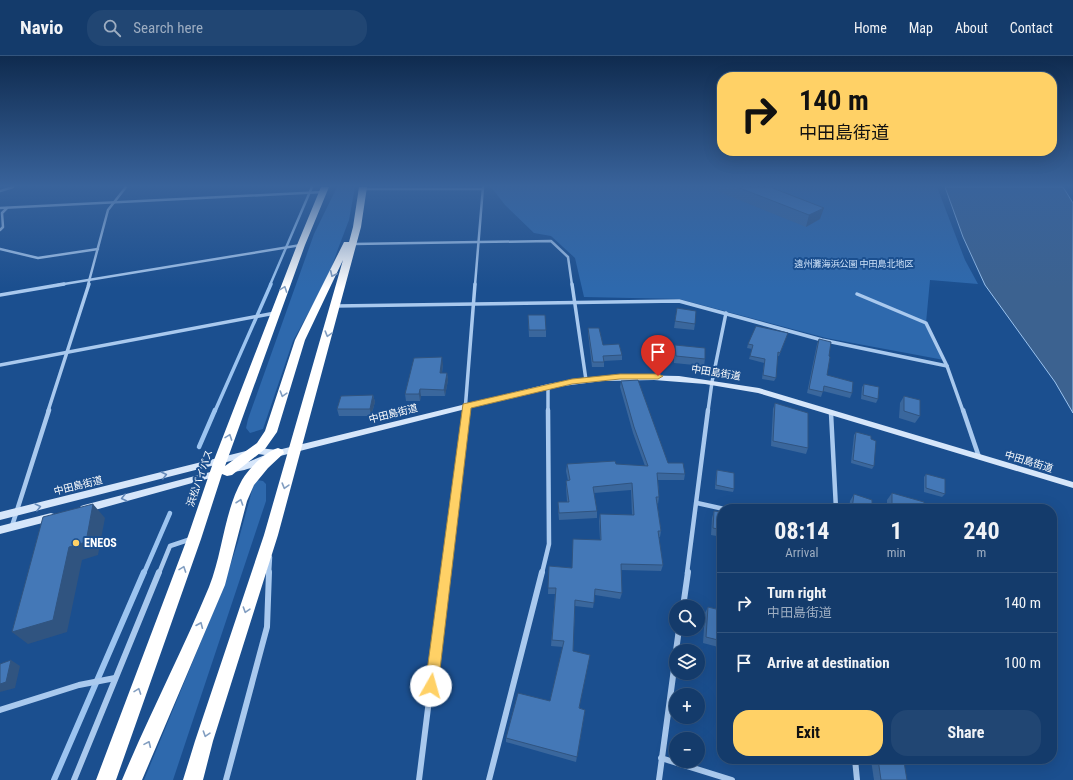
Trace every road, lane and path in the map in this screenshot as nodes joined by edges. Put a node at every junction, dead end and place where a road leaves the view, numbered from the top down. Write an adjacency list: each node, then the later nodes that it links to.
1 (3, 221): 7 (street)
2 (105, 221): 12 (street)
3 (309, 221): 10 (highway, 浜松バイパス)
4 (358, 221): 6 (highway)
5 (480, 221): 8 (street)
6 (357, 227): 9 (highway); 30 (highway, one-way to 30)
7 (0, 230)
8 (478, 242): 9 (street); 16 (street); 17 (street)
9 (352, 244): 18 (highway)
10 (298, 245): 13 (street); 20 (highway, 浜松バイパス, one-way to 10)
11 (0, 249): 12 (street)
12 (98, 249): 13 (street)
13 (90, 280): 15 (street); 21 (street)
14 (857, 294): 23 (street)
15 (0, 295)
16 (575, 303): 17 (street); 19 (street); 24 (street)
17 (473, 304): 18 (street); 27 (street)
18 (336, 306): 29 (highway, one-way to 29)
19 (726, 313): 23 (street); 25 (street)
20 (270, 314): 21 (street); 33 (highway, 浜松バイパス, one-way to 20)
21 (66, 352): 22 (street); 39 (street)
22 (0, 365)
23 (947, 366): 32 (street)
24 (586, 380): 25 (street, 中田島街道); 26 (street, 中田島街道)
25 (712, 382): 28 (street, 中田島街道); 35 (street)
26 (548, 386): 27 (street, 中田島街道); 58 (street)
27 (466, 406): 29 (street, 中田島街道); 57 (street)
28 (831, 413): 32 (street, 中田島街道); 36 (street)
29 (295, 448): 31 (street, 中田島街道); 44 (highway, one-way to 44)
30 (251, 453): 31 (street, 中田島街道); 33 (highway)
31 (278, 453): 33 (street, 中田島街道); 54 (highway, one-way to 31)
32 (979, 457): 34 (street, 中田島街道)
33 (221, 468): 38 (street, 中田島街道, one-way to 38); 39 (street, 中田島街道, one-way to 33); 45 (highway, 浜松バイパス)
34 (1073, 485)
35 (697, 503): 37 (street); 46 (street)
36 (836, 504)
37 (717, 507)
38 (78, 510)
39 (16, 512): 41 (street, 中田島街道); 42 (street)
40 (64, 514): 42 (street)
41 (0, 516)
42 (12, 527): 43 (street)
43 (0, 530)
44 (271, 535): 55 (highway, one-way to 55); 56 (street)
45 (194, 539): 47 (street); 53 (highway, 浜松バイパス, one-way to 45)
46 (683, 600)
47 (115, 678): 49 (street); 52 (street)
48 (672, 680): 50 (street)
49 (0, 710)
50 (661, 758): 59 (street); 60 (street)
51 (855, 764): 61 (street)
52 (74, 780)
53 (106, 780)
54 (132, 780)
55 (193, 780)
56 (226, 780)
57 (420, 780)
58 (489, 780)
59 (659, 780)
60 (732, 780)
61 (857, 780)

